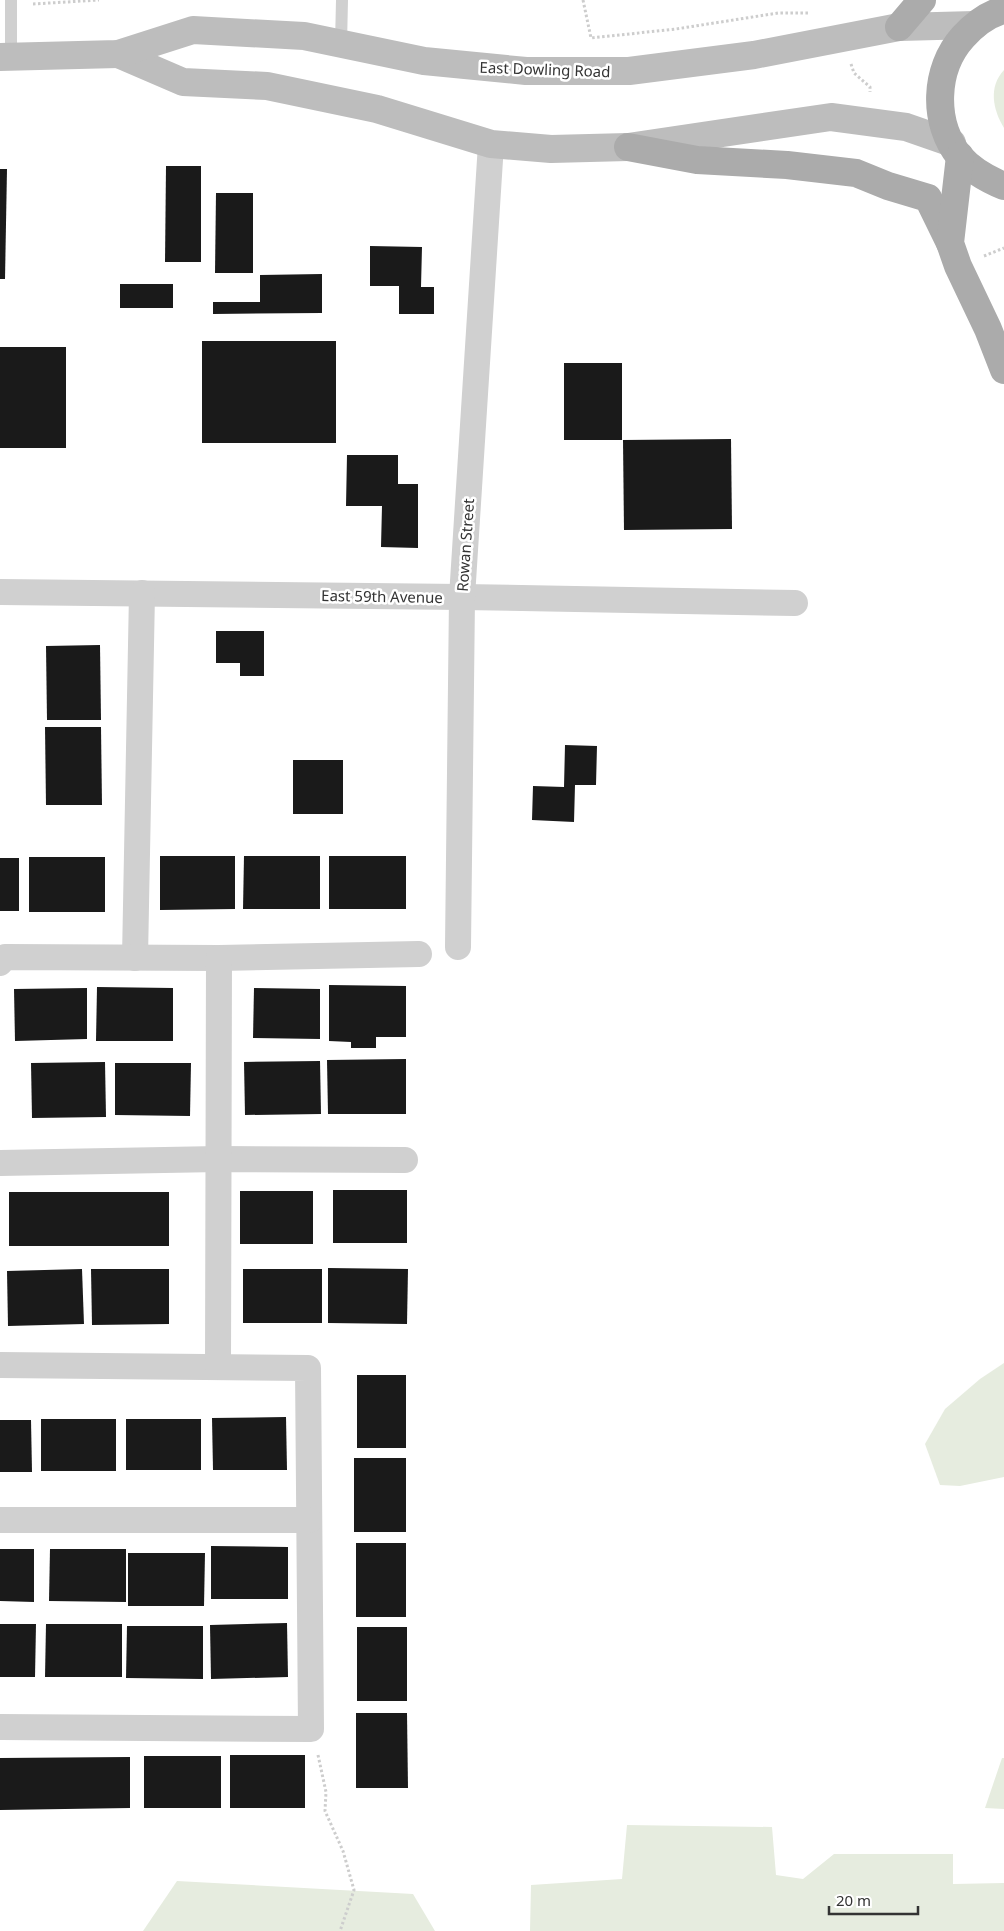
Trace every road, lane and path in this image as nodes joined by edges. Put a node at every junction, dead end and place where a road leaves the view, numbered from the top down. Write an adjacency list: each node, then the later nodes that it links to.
1 (99, 0): 5 (path)
2 (342, 0): 9 (lane)
3 (584, 0): 6 (path)
4 (922, 0): 8 (main road)
5 (11, 2): 11 (lane)
6 (814, 12)
7 (994, 12): 8 (main road, East Dowling Road); 16 (main road)
8 (899, 27): 9 (main road, East Dowling Road)
9 (341, 44): 10 (main road, East Dowling Road)
10 (118, 54): 11 (main road, East Dowling Road); 14 (main road, East Dowling Road)
11 (6, 57)
12 (849, 57): 13 (path)
13 (870, 94)
14 (492, 144): 15 (main road, East Dowling Road); 24 (street, Rowan Street)
15 (628, 146): 16 (main road, East Dowling Road); 18 (main road)
16 (956, 150): 17 (main road); 18 (main road)
17 (1004, 186)
18 (950, 242): 21 (main road)
19 (1004, 248): 20 (path)
20 (982, 257)
21 (1004, 370)
22 (0, 592): 23 (street, East 59th Avenue)
23 (142, 594): 24 (street, East 59th Avenue); 28 (street)
24 (462, 597): 25 (street, East 59th Avenue); 26 (street, Rowan Street)
25 (795, 603)
26 (458, 947)
27 (419, 954): 29 (street)
28 (135, 958): 29 (street); 30 (street)
29 (219, 958): 31 (street)
30 (0, 963)
31 (219, 1159): 32 (street); 33 (street); 35 (street)
32 (405, 1160)
33 (0, 1163)
34 (0, 1365): 35 (street)
35 (218, 1366): 37 (street)
36 (0, 1520): 37 (street)
37 (309, 1520): 38 (street)
38 (310, 1724): 39 (street); 40 (path)
39 (0, 1727)
40 (340, 1931)

